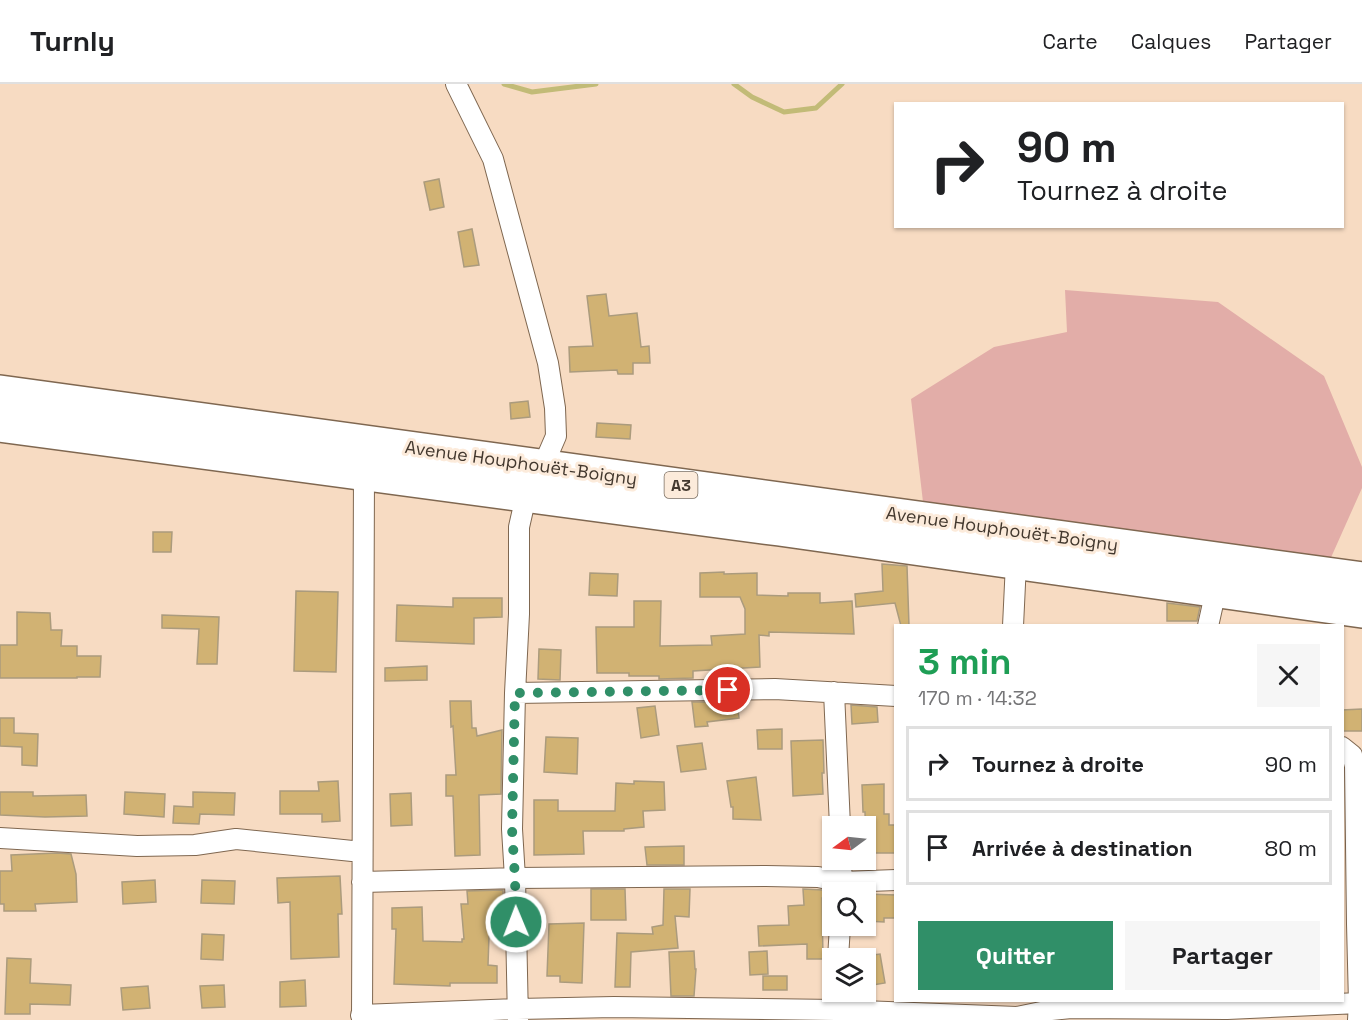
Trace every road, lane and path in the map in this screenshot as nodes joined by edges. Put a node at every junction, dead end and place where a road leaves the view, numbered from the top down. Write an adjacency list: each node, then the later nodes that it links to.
1 (456, 84): 4 (street)
2 (0, 392): 4 (highway, Avenue Houphouët-Boigny / A3)
3 (0, 425): 5 (highway, Avenue Houphouët-Boigny / A3)
4 (543, 466): 6 (street); 8 (highway, Avenue Houphouët-Boigny / A3)
5 (364, 474): 6 (highway, Avenue Houphouët-Boigny / A3); 19 (street)
6 (526, 496): 7 (highway, Avenue Houphouët-Boigny / A3); 14 (street)
7 (1016, 563): 9 (highway, Avenue Houphouët-Boigny / A3); 11 (street)
8 (1362, 579)
9 (1216, 590): 10 (highway, Avenue Houphouët-Boigny / A3); 12 (street)
10 (1362, 611)
11 (1013, 624)
12 (1208, 624)
13 (834, 692): 14 (street); 15 (street); 17 (street)
14 (515, 693): 21 (street)
15 (894, 696)
16 (1352, 753): 20 (street)
17 (840, 816)
18 (0, 837): 19 (street)
19 (362, 852): 23 (street)
20 (1359, 877): 29 (street)
21 (515, 878): 23 (street); 24 (street); 30 (street)
22 (894, 880): 25 (street)
23 (362, 882): 32 (street)
24 (830, 882)
25 (876, 883)
26 (1047, 1005): 28 (street); 33 (street)
27 (836, 1007): 31 (street); 33 (street)
28 (1227, 1010): 29 (street)
29 (1358, 1011)
30 (518, 1014): 31 (street); 32 (street)
31 (709, 1014)
32 (362, 1017)
33 (1017, 1018)

